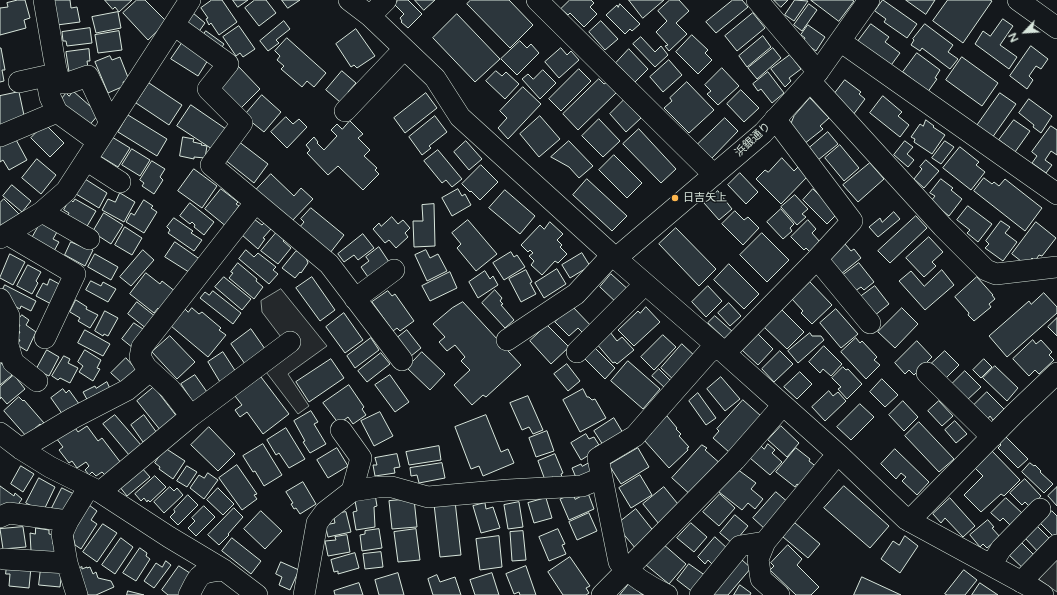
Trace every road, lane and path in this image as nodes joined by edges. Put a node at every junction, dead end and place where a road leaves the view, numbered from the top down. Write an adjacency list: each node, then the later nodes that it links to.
1 (44, 0): 19 (street)
2 (190, 0): 10 (street)
3 (349, 0): 9 (street)
4 (386, 0): 9 (street)
5 (538, 0): 23 (street)
6 (756, 0): 14 (street)
7 (869, 0): 12 (street, 浜銀通り)
8 (1018, 0): 11 (street)
9 (370, 16): 13 (street)
10 (174, 25): 19 (street); 26 (street)
11 (1057, 28)
12 (840, 41): 14 (street, 浜銀通り); 25 (street)
13 (404, 49): 16 (street); 30 (street)
14 (814, 77): 18 (street, 浜銀通り); 32 (street)
15 (19, 82): 17 (street)
16 (345, 111)
17 (57, 112): 20 (street); 21 (street)
18 (775, 120): 23 (street, 浜銀通り); 31 (street)
19 (110, 123): 21 (street)
20 (0, 136)
21 (97, 141): 22 (street)
22 (86, 160): 24 (street); 27 (street)
23 (714, 175): 30 (street, 浜銀通り)
24 (120, 182)
25 (1057, 194)
26 (255, 203): 35 (street); 45 (street)
27 (42, 212): 28 (street); 29 (street)
28 (3, 236): 38 (street)
29 (89, 239)
30 (613, 257): 34 (street); 39 (street, 浜銀通り)
31 (817, 259): 37 (street); 42 (street)
32 (1057, 268)
33 (394, 270): 35 (street)
34 (645, 284): 42 (street); 43 (street)
35 (355, 299): 44 (street)
36 (0, 300): 41 (street)
37 (870, 323)
38 (45, 338)
39 (507, 340)
40 (290, 342): 50 (street)
41 (4, 348): 48 (street)
42 (721, 350): 49 (street); 56 (street)
43 (577, 352)
44 (402, 360)
45 (150, 371): 50 (street); 54 (street)
46 (927, 373): 53 (street)
47 (1057, 373): 53 (street)
48 (38, 381)
49 (783, 405): 55 (street); 69 (street)
50 (191, 416): 58 (street)
51 (341, 430): 57 (street)
52 (0, 433): 54 (street)
53 (992, 437): 62 (street)
54 (21, 449): 58 (street)
55 (839, 455): 62 (street); 63 (street)
56 (602, 478): 57 (street); 69 (street)
57 (352, 491): 74 (street)
58 (92, 493): 61 (street); 68 (street)
59 (1040, 509): 67 (street)
60 (0, 517): 61 (street)
61 (68, 521): 66 (street)
62 (910, 521): 67 (street)
63 (765, 542): 77 (street); 78 (street)
64 (1057, 545): 70 (street)
65 (4, 559): 66 (street)
66 (67, 563): 71 (street)
67 (991, 565): 70 (street)
68 (224, 570): 72 (street); 73 (street)
69 (627, 570): 75 (street); 76 (street)
70 (1029, 589)
71 (77, 595)
72 (189, 595)
73 (257, 595)
74 (304, 595)
75 (602, 595)
76 (667, 595)
77 (700, 595)
78 (779, 595)

